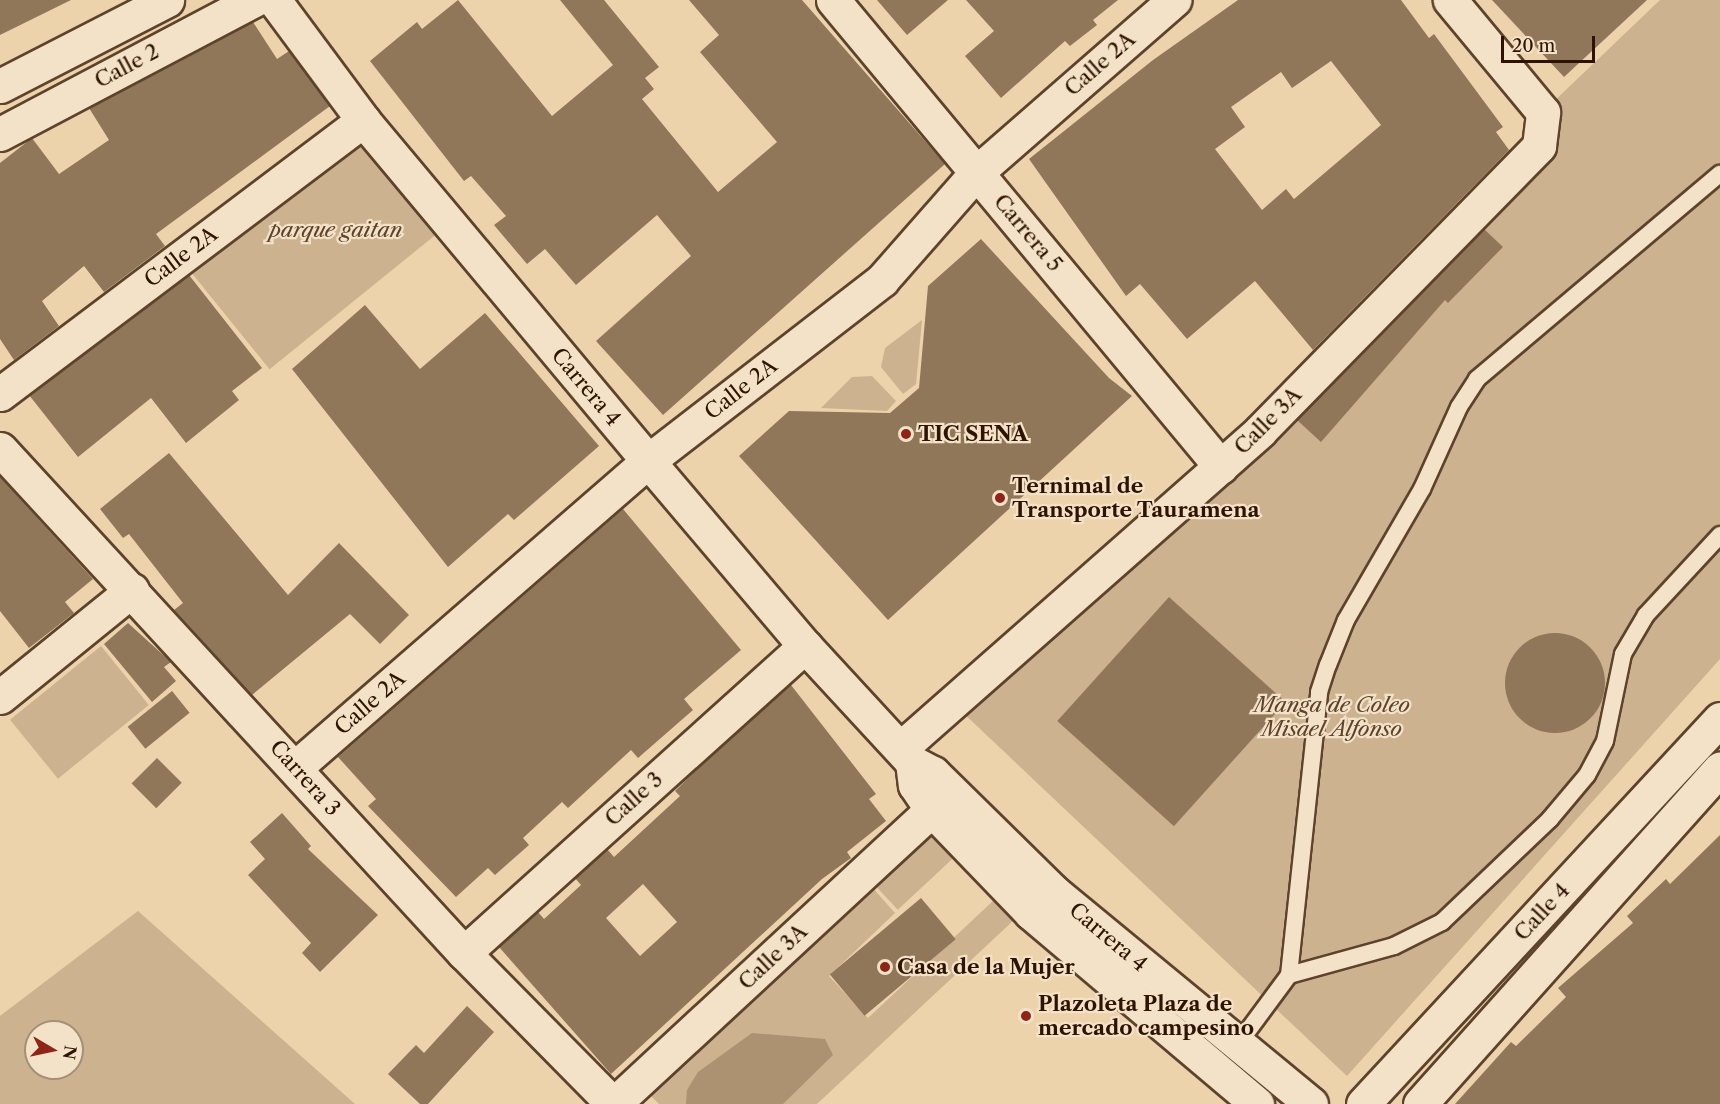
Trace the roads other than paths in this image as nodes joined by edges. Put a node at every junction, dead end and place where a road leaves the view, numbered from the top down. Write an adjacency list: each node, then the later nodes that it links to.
1 (166, 0): 7 (street, Calle 2)
2 (254, 0): 9 (street, Calle 2)
3 (274, 0): 8 (street, Carrera 4)
4 (832, 0): 10 (street, Carrera 5)
5 (1174, 0): 10 (street, Calle 2A)
6 (1450, 0): 15 (street, Calle 3A)
7 (0, 86)
8 (363, 120): 12 (street, Calle 2A); 14 (street, Carrera 4)
9 (0, 134)
10 (977, 172): 14 (street, Calle 2A); 15 (street, Carrera 5)
11 (1720, 174): 26 (lane)
12 (0, 394)
13 (0, 449): 17 (street, Carrera 3)
14 (648, 461): 18 (street, Carrera 4); 23 (street, Calle 2A)
15 (1221, 467): 21 (street, Calle 3A)
16 (1720, 536): 26 (lane)
17 (132, 590): 19 (street); 23 (street, Carrera 3)
18 (805, 646): 21 (street, Carrera 4); 25 (street, Calle 3)
19 (0, 697)
20 (1720, 719): 22 (street, Calle 4)
21 (906, 755): 24 (street, Carrera 4); 27 (street, Carrera 4)
22 (1713, 764): 31 (street, Calle 4); 32 (street, Calle 4)
23 (296, 767): 25 (street, Carrera 3)
24 (932, 810): 28 (street, Calle 3A); 29 (street, Carrera 4)
25 (464, 953): 28 (street, Carrera 3)
26 (1289, 975): 27 (lane)
27 (1238, 1044): 30 (street, Carrera 4)
28 (613, 1104)
29 (1257, 1104)
30 (1311, 1104)
31 (1363, 1104)
32 (1420, 1104)

